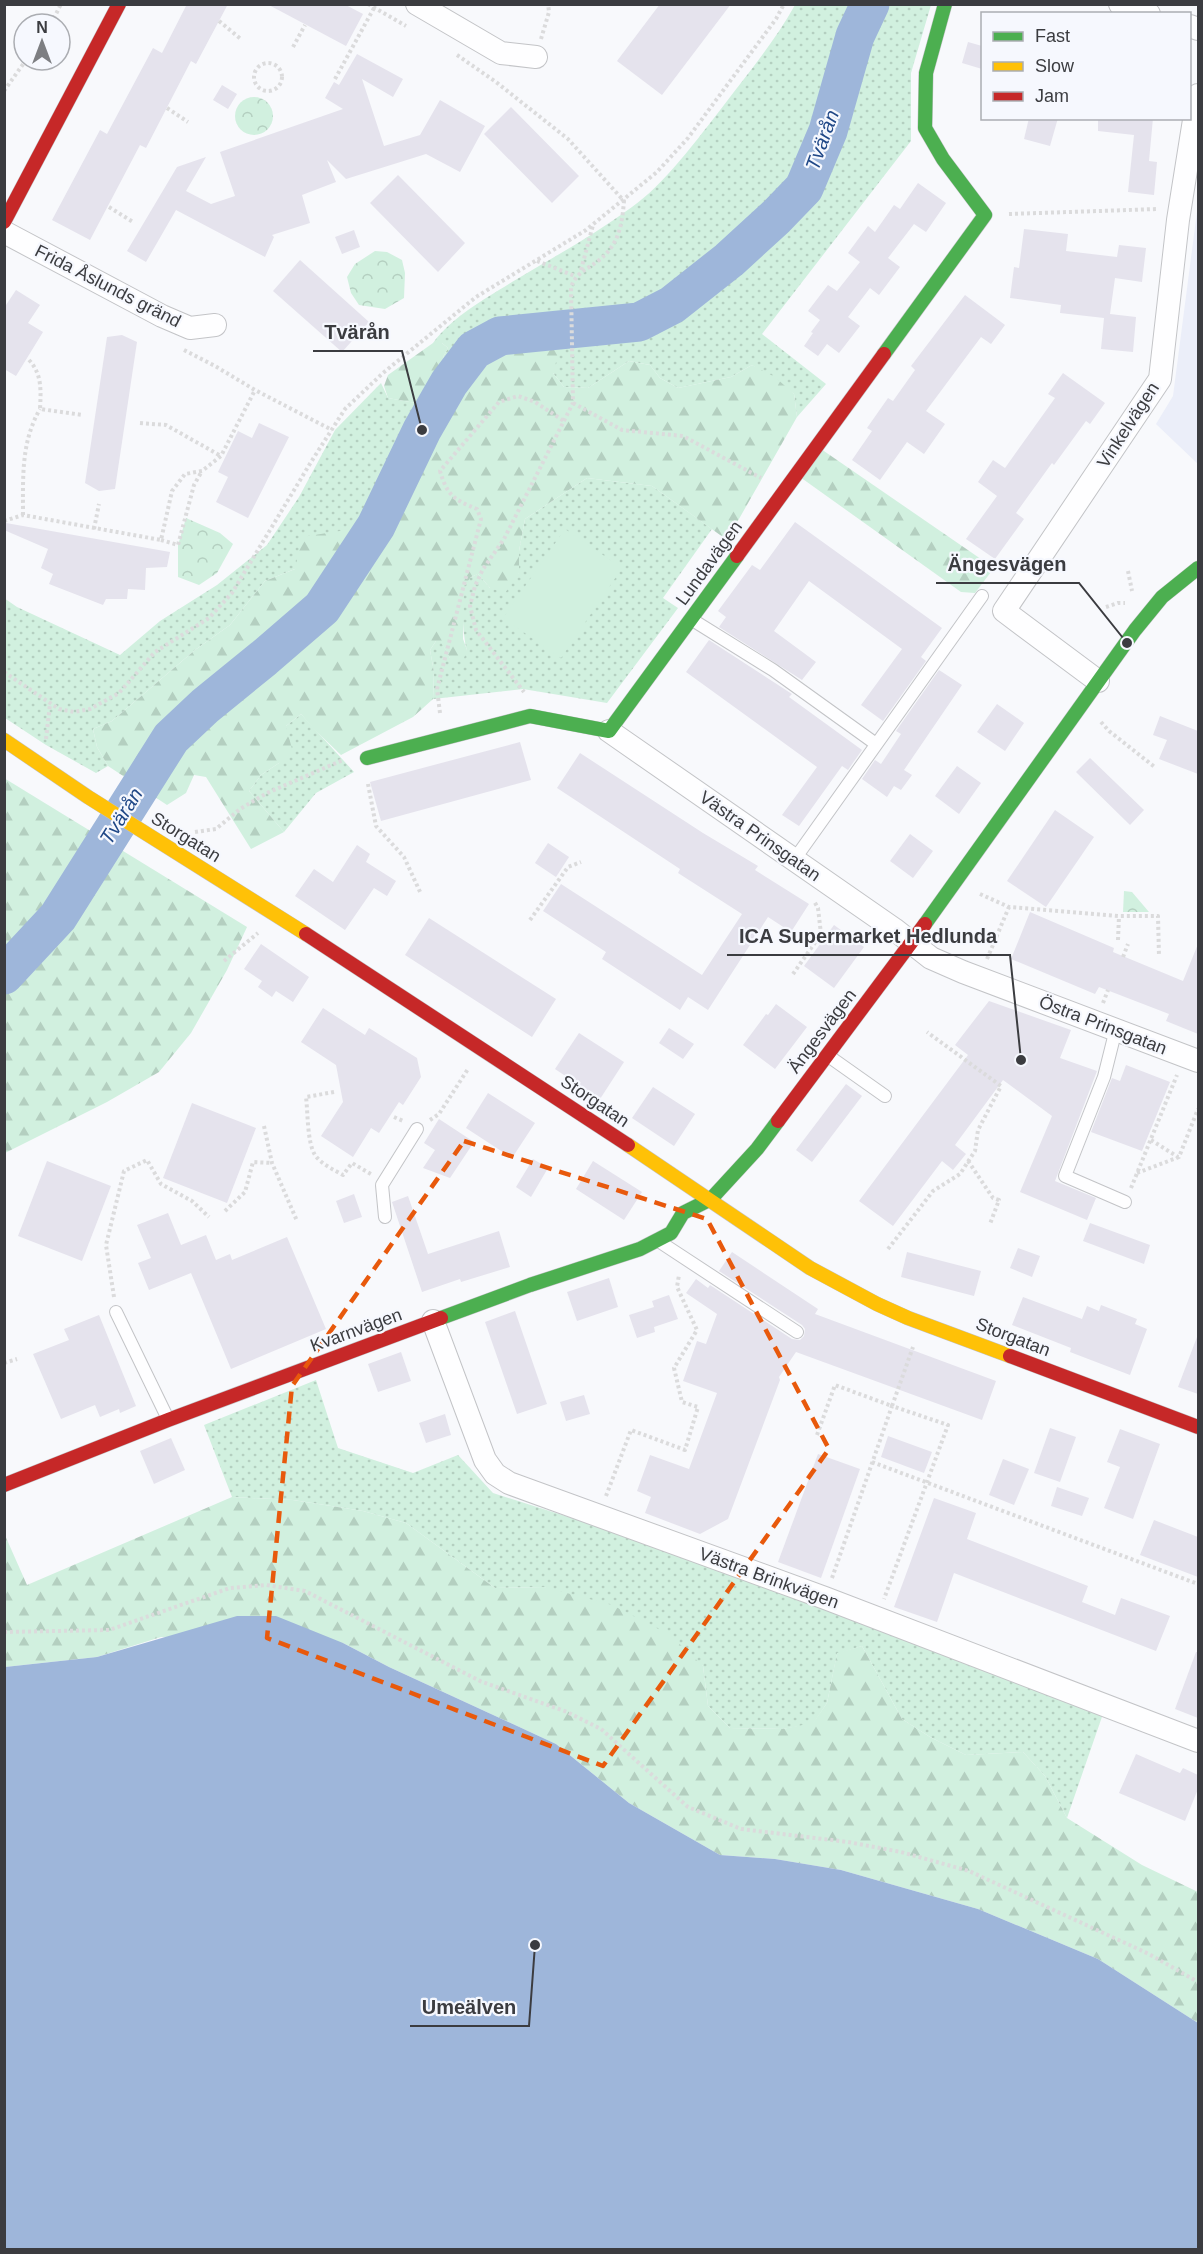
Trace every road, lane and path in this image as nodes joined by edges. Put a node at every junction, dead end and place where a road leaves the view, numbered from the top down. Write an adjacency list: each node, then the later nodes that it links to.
1 (119, 4): 28 (street)
2 (368, 4): 8 (path)
3 (417, 4): 16 (street)
4 (548, 4): 16 (path)
5 (784, 4): 24 (path)
6 (945, 4): 27 (street)
7 (1120, 4): 9 (street)
8 (374, 8): 12 (path); 19 (path)
9 (1143, 12)
10 (219, 21): 13 (path)
11 (305, 25): 14 (path)
12 (412, 29)
13 (242, 40)
14 (293, 47)
15 (450, 50): 24 (path)
16 (536, 57)
17 (17, 72): 20 (path)
18 (254, 75): 18 (path)
19 (335, 79)
20 (4, 91)
21 (1198, 95): 26 (street, Vinkelvägen)
22 (167, 108): 23 (path)
23 (188, 122)
24 (624, 201): 30 (path); 33 (path)
25 (109, 207): 29 (path)
26 (1180, 208): 27 (path); 59 (street, Vinkelvägen)
27 (984, 215): 45 (street, Lundavägen)
28 (4, 222)
29 (133, 222)
30 (593, 225): 32 (path); 33 (path)
31 (4, 232): 35 (street, Frida Åslunds gränd)
32 (536, 260): 34 (path); 60 (path)
33 (580, 271): 34 (path)
34 (574, 278): 38 (path)
35 (215, 325)
36 (29, 360): 39 (path)
37 (255, 390): 43 (path)
38 (573, 404): 41 (path); 45 (path)
39 (40, 409): 40 (path); 47 (path)
40 (83, 415)
41 (564, 422): 61 (path); 64 (path)
42 (140, 423): 43 (path)
43 (221, 456): 44 (path)
44 (202, 471): 50 (path); 50 (path)
45 (784, 490): 57 (street, Lundavägen)
46 (99, 504): 49 (path)
47 (24, 515): 48 (path); 49 (path)
48 (4, 521)
49 (94, 528): 50 (path)
50 (161, 540)
51 (1198, 568): 59 (street, Ängesvägen)
52 (1128, 571): 53 (path)
53 (1132, 593)
54 (982, 596): 66 (lane)
55 (1135, 603): 56 (path)
56 (1106, 607)
57 (690, 619): 63 (street, Lundavägen); 66 (lane)
58 (4, 672): 60 (path)
59 (1098, 681): 80 (street, Ängesvägen)
60 (50, 704): 67 (path)
61 (530, 716): 63 (street); 64 (street)
62 (1100, 721): 69 (path)
63 (609, 731): 72 (street, Västra Prinsgatan)
64 (444, 738): 68 (street)
65 (4, 740): 103 (street, Storgatan)
66 (876, 744): 72 (lane)
67 (45, 745)
68 (365, 758): 70 (path); 73 (path)
69 (1156, 768)
70 (193, 833)
71 (581, 862): 77 (path)
72 (802, 866): 80 (street, Västra Prinsgatan); 86 (path)
73 (421, 894)
74 (980, 894): 75 (path)
75 (1009, 907): 76 (path); 85 (path)
76 (1119, 916): 79 (path); 82 (path)
77 (530, 920)
78 (264, 928): 84 (path)
79 (1118, 940)
80 (910, 944): 87 (street, Östra Prinsgatan); 89 (street, Ängesvägen)
81 (1128, 944): 83 (path)
82 (1159, 956)
83 (1123, 957)
84 (224, 961)
85 (985, 964)
86 (793, 974)
87 (1116, 1029): 90 (street, Östra Prinsgatan); 104 (lane)
88 (927, 1032): 99 (path)
89 (826, 1055): 93 (lane); 103 (street, Ängesvägen)
90 (1198, 1061)
91 (470, 1066): 96 (path)
92 (334, 1092): 102 (path)
93 (885, 1096)
94 (1198, 1109): 98 (path)
95 (264, 1126): 100 (path)
96 (417, 1129): 102 (lane)
97 (1151, 1140): 98 (path)
98 (1179, 1157): 101 (path)
99 (968, 1161): 109 (path); 111 (path)
100 (272, 1163): 105 (path); 108 (path)
101 (1137, 1173)
102 (382, 1185): 106 (lane)
103 (711, 1199): 110 (street, Kvarnvägen); 121 (street, Storgatan)
104 (1125, 1202)
105 (225, 1211)
106 (385, 1217)
107 (209, 1218): 113 (path)
108 (297, 1221)
109 (990, 1224)
110 (659, 1241): 112 (lane); 114 (street, Kvarnvägen)
111 (888, 1249)
112 (682, 1256): 115 (lane); 126 (path)
113 (116, 1312): 120 (lane)
114 (433, 1321): 120 (street, Kvarnvägen); 126 (street, Västra Brinkvägen)
115 (796, 1332)
116 (916, 1341): 119 (path)
117 (17, 1359): 118 (path)
118 (4, 1363)
119 (892, 1406): 122 (path); 123 (path); 124 (path)
120 (168, 1420): 125 (street, Kvarnvägen)
121 (1198, 1427)
122 (817, 1435)
123 (872, 1462): 124 (path); 128 (path)
124 (928, 1481): 127 (path); 129 (path)
125 (4, 1485)
126 (598, 1516): 128 (street, Västra Brinkvägen)
127 (1198, 1584)
128 (825, 1598): 129 (street, Västra Brinkvägen)
129 (877, 1619): 131 (street, Västra Brinkvägen)
130 (4, 1632): 132 (path)
131 (1198, 1741)
132 (1198, 1982)

